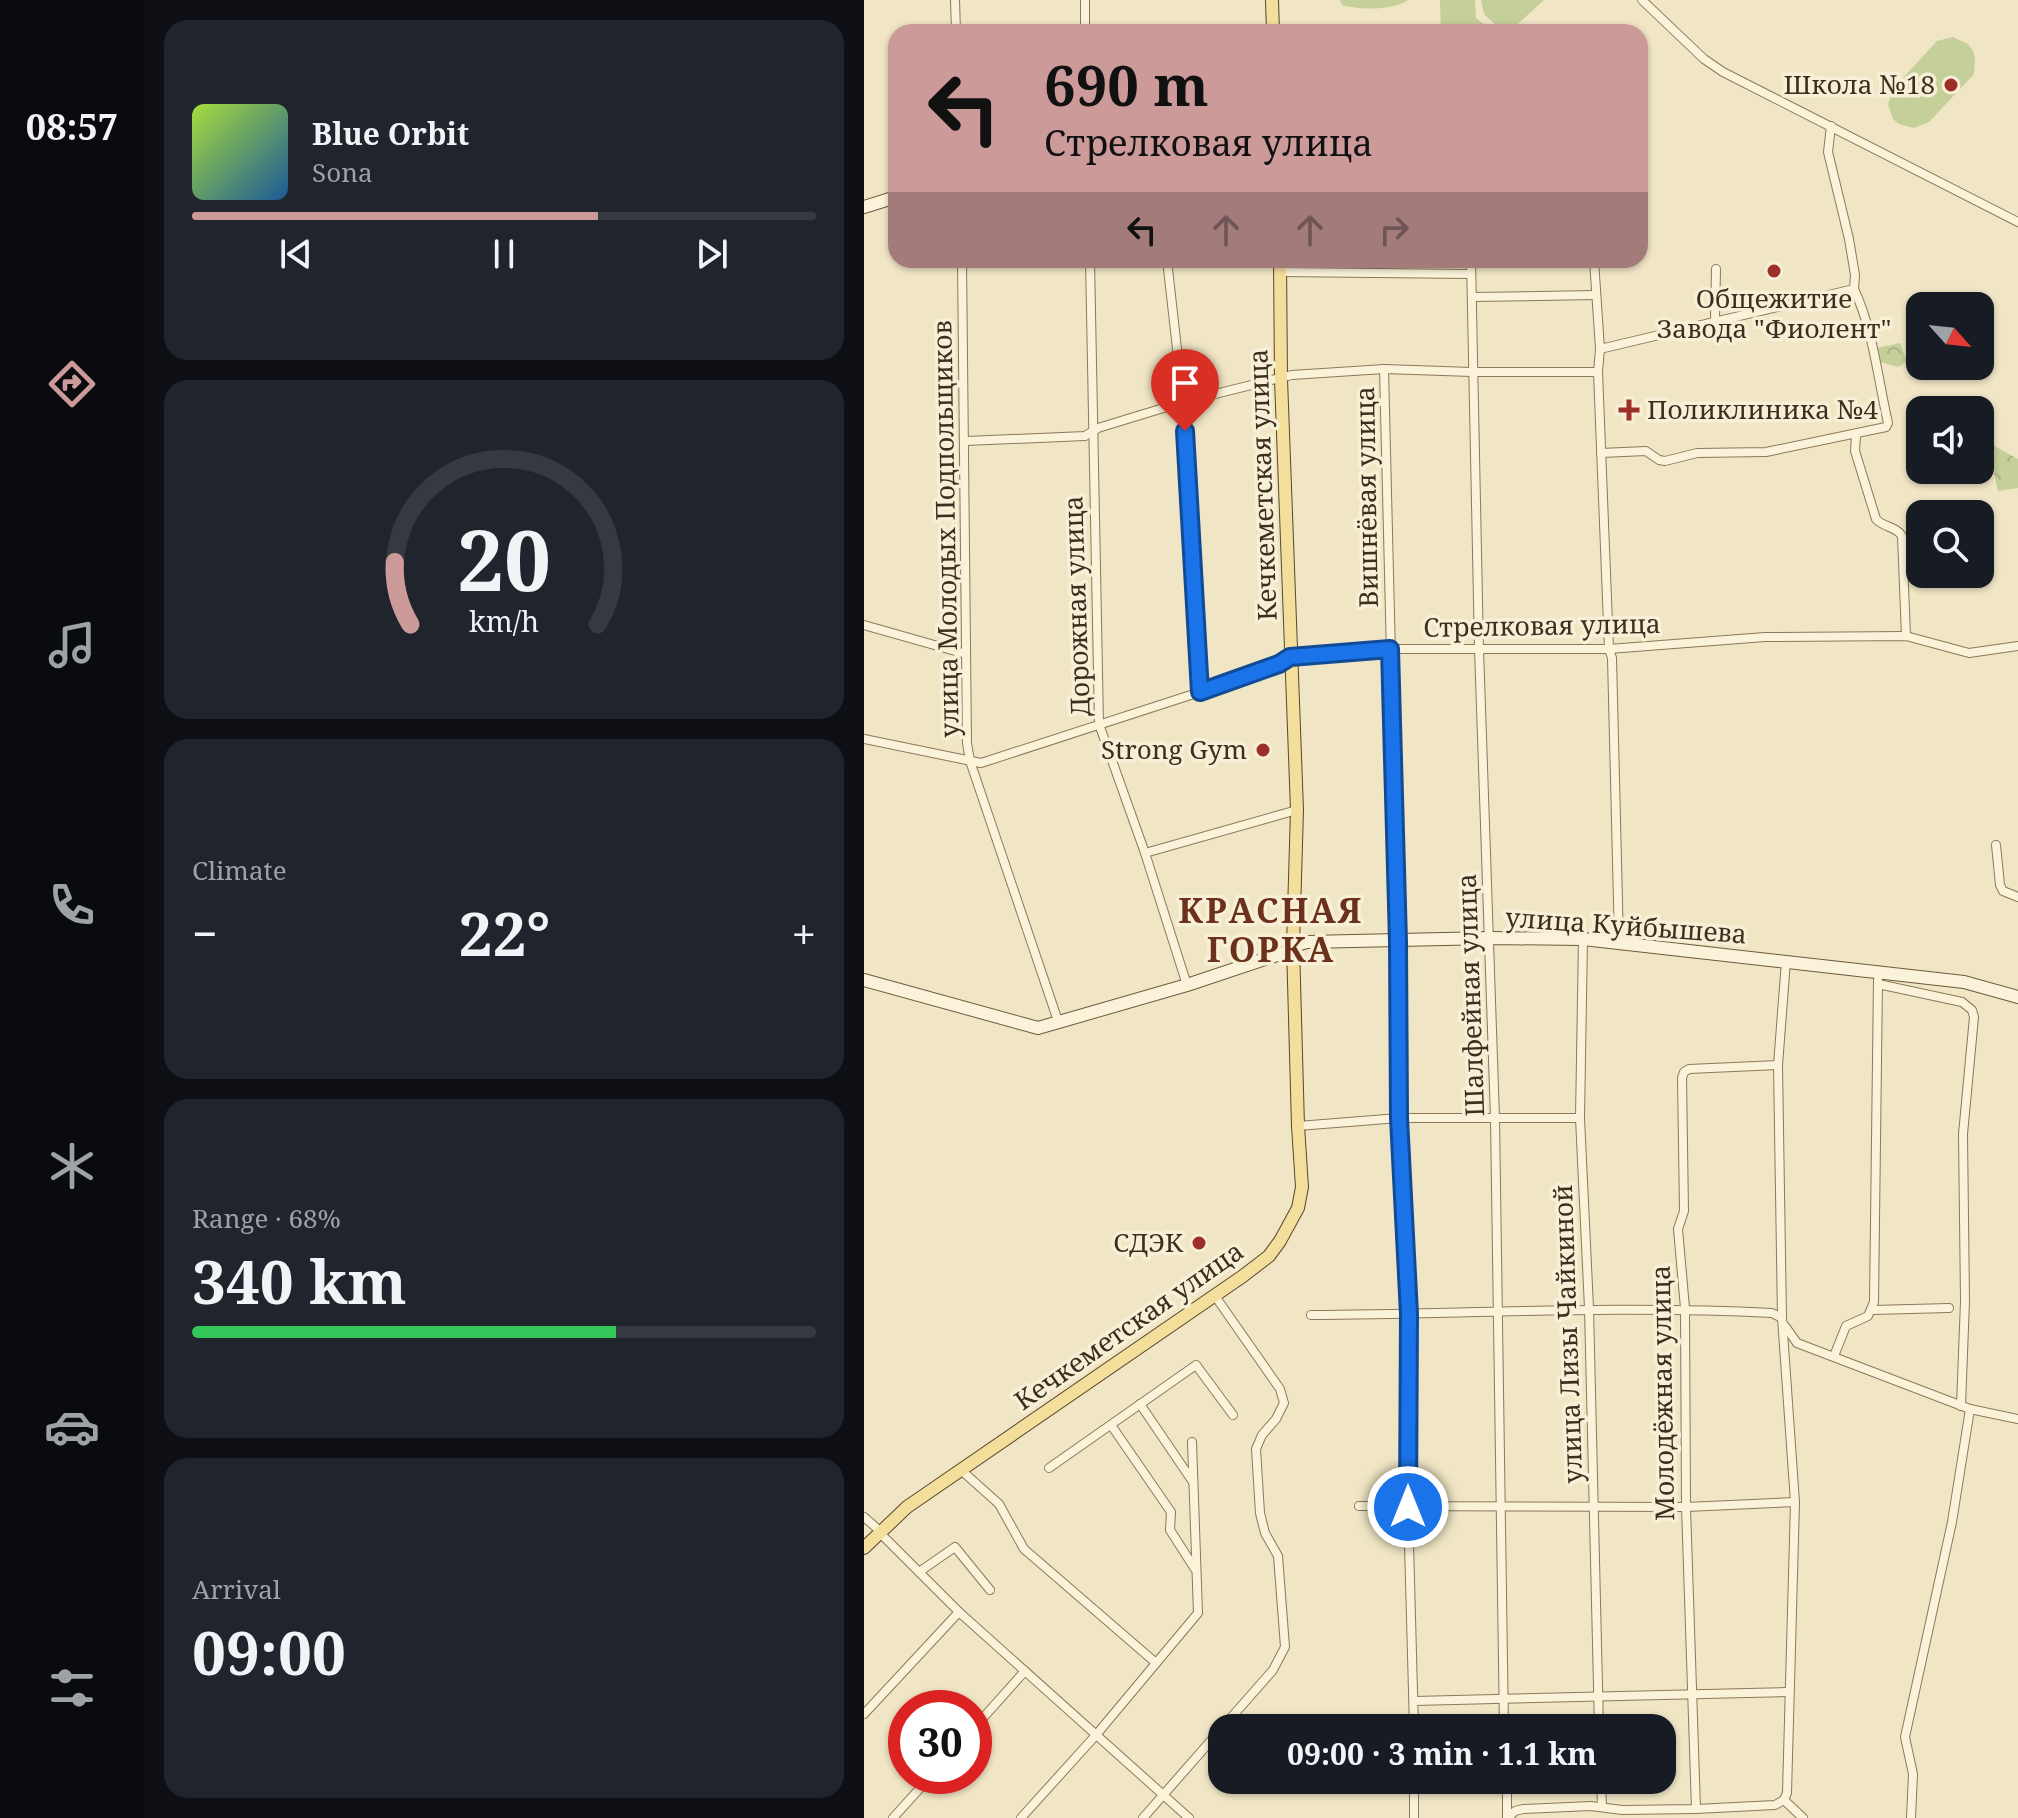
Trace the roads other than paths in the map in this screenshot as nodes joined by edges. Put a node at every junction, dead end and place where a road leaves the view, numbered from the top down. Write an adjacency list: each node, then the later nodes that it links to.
1 (955, 0): 5 (street)
2 (1085, 0): 6 (street)
3 (1272, 0): 7 (main road)
4 (1642, 0): 8 (street)
5 (956, 24)
6 (1085, 24)
7 (1273, 24)
8 (1831, 126): 11 (street); 21 (street)
9 (888, 200): 10 (main road)
10 (864, 207)
11 (2018, 222)
12 (962, 268): 33 (street, улица Молодых Подпольщиков)
13 (1090, 268): 31 (street, Дорожная улица)
14 (1168, 268): 30 (street)
15 (1280, 268): 29 (main road, Кечкеметская улица)
16 (1328, 268): 20 (street)
17 (1471, 268): 20 (street, Шалфейная улица)
18 (1594, 268): 22 (street)
19 (1716, 269): 24 (street)
20 (1471, 274): 23 (street, Шалфейная улица)
21 (1854, 289): 24 (street); 32 (street)
22 (1596, 295): 23 (street); 25 (street)
23 (1472, 297): 27 (street, Шалфейная улица)
24 (1715, 319): 25 (street)
25 (1600, 349): 28 (street)
26 (1384, 369): 27 (street); 29 (street); 38 (street, Вишнёвая улица)
27 (1472, 372): 28 (street); 39 (street, Шалфейная улица)
28 (1598, 372): 34 (street)
29 (1281, 379): 30 (street); 42 (main road, Кечкеметская улица)
30 (1183, 402): 31 (street); 43 (street)
31 (1092, 431): 33 (street); 44 (street, Дорожная улица)
32 (1856, 435): 34 (street); 36 (street)
33 (966, 441): 41 (street, улица Молодых Подпольщиков)
34 (1601, 453): 40 (street)
35 (864, 625): 41 (street)
36 (1906, 636): 37 (street, Стрелковая улица); 40 (street, Стрелковая улица)
37 (2018, 646)
38 (1390, 649): 39 (street, Стрелковая улица); 42 (street, Стрелковая улица); 53 (street, Вишнёвая улица)
39 (1479, 649): 40 (street, Стрелковая улица); 51 (street, Шалфейная улица)
40 (1609, 649): 54 (street)
41 (966, 654): 46 (street, улица Молодых Подпольщиков)
42 (1290, 657): 43 (street, Стрелковая улица); 47 (main road, Кечкеметская улица)
43 (1200, 692): 44 (street, Стрелковая улица)
44 (1099, 724): 46 (street, Стрелковая улица); 49 (street, Дорожная улица)
45 (864, 739): 46 (street, Стрелковая улица)
46 (970, 761): 61 (street, улица Молодых Подпольщиков)
47 (1297, 810): 49 (street); 55 (main road, Кечкеметская улица)
48 (1996, 845): 50 (street)
49 (1145, 853): 59 (street, Дорожная улица)
50 (2018, 897)
51 (1490, 938): 52 (main road, улица Куйбышева); 53 (main road, улица Куйбышева); 64 (street, Шалфейная улица)
52 (1583, 939): 54 (main road, улица Куйбышева); 65 (street, улица Лизы Чайкиной)
53 (1398, 942): 55 (main road, улица Куйбышева); 63 (street, Вишнёвая улица)
54 (1619, 942): 56 (main road, улица Куйбышева)
55 (1293, 946): 59 (main road, улица Куйбышева); 66 (main road, Кечкеметская улица)
56 (1786, 961): 57 (main road, улица Куйбышева); 62 (street)
57 (1878, 978): 60 (main road, улица Куйбышева); 71 (street); 78 (street)
58 (864, 980): 61 (main road, улица Куйбышева)
59 (1187, 985): 61 (main road, улица Куйбышева)
60 (2018, 997)
61 (1059, 1024)
62 (1778, 1065): 69 (street, Молодёжная улица); 74 (street)
63 (1399, 1118): 64 (street); 66 (street); 73 (street, Вишнёвая улица)
64 (1495, 1118): 65 (street); 72 (street, Шалфейная улица)
65 (1580, 1118): 68 (street, улица Лизы Чайкиной)
66 (1298, 1126): 67 (main road, Кечкеметская улица)
67 (1215, 1296): 84 (main road, Кечкеметская улица); 108 (street)
68 (1589, 1308): 69 (street); 72 (street); 87 (street, улица Лизы Чайкиной)
69 (1685, 1308): 74 (street); 90 (street, Молодёжная улица)
70 (1949, 1308): 71 (street)
71 (1872, 1310): 76 (street)
72 (1496, 1313): 73 (street); 91 (street, Шалфейная улица)
73 (1409, 1314): 75 (street); 89 (street, Вишнёвая улица)
74 (1782, 1314): 76 (street); 86 (street)
75 (1311, 1315)
76 (1834, 1356): 78 (street)
77 (1140, 1404): 79 (street); 81 (street); 85 (street)
78 (1966, 1407): 80 (street); 129 (street)
79 (1233, 1415)
80 (2018, 1419)
81 (1111, 1425): 83 (street); 95 (street)
82 (1192, 1442): 85 (street)
83 (1049, 1468)
84 (961, 1470): 93 (main road, Кечкеметская улица); 99 (street)
85 (1193, 1482): 95 (street)
86 (1795, 1502): 90 (street); 101 (street)
87 (1593, 1505): 90 (street); 91 (street); 103 (street, улица Лизы Чайкиной)
88 (1359, 1506): 89 (street)
89 (1408, 1507): 91 (street); 105 (street, Вишнёвая улица)
90 (1686, 1507): 102 (street, Молодёжная улица)
91 (1501, 1508): 104 (street, Шалфейная улица)
92 (864, 1517): 93 (street)
93 (879, 1531): 94 (main road, Кечкеметская улица); 96 (street)
94 (864, 1548)
95 (1196, 1571): 99 (street)
96 (919, 1572): 97 (street); 98 (street)
97 (990, 1590)
98 (959, 1612): 100 (street); 107 (street)
99 (1156, 1663): 112 (street)
100 (1025, 1671): 106 (street); 112 (street)
101 (1789, 1692): 102 (street); 119 (street)
102 (1693, 1695): 103 (street); 121 (street, Молодёжная улица)
103 (1597, 1696): 104 (street); 111 (street, улица Лизы Чайкиной)
104 (1502, 1698): 105 (street); 110 (street, Шалфейная улица)
105 (1414, 1701): 109 (street, Вишнёвая улица)
106 (992, 1708)
107 (864, 1714)
108 (1234, 1714)
109 (1414, 1714)
110 (1503, 1714)
111 (1598, 1714)
112 (1096, 1735): 118 (street); 123 (street)
113 (1208, 1744): 118 (street)
114 (915, 1794): 122 (street)
115 (1414, 1794): 126 (street)
116 (1507, 1794): 127 (street)
117 (1602, 1794): 120 (street)
118 (1163, 1795): 124 (street); 125 (street)
119 (1784, 1800): 121 (street); 128 (street)
120 (1602, 1807): 121 (street); 127 (street)
121 (1696, 1809)
122 (893, 1818)
123 (1021, 1818)
124 (1143, 1818)
125 (1189, 1818)
126 (1414, 1818)
127 (1507, 1818)
128 (1803, 1818)
129 (1911, 1818)

